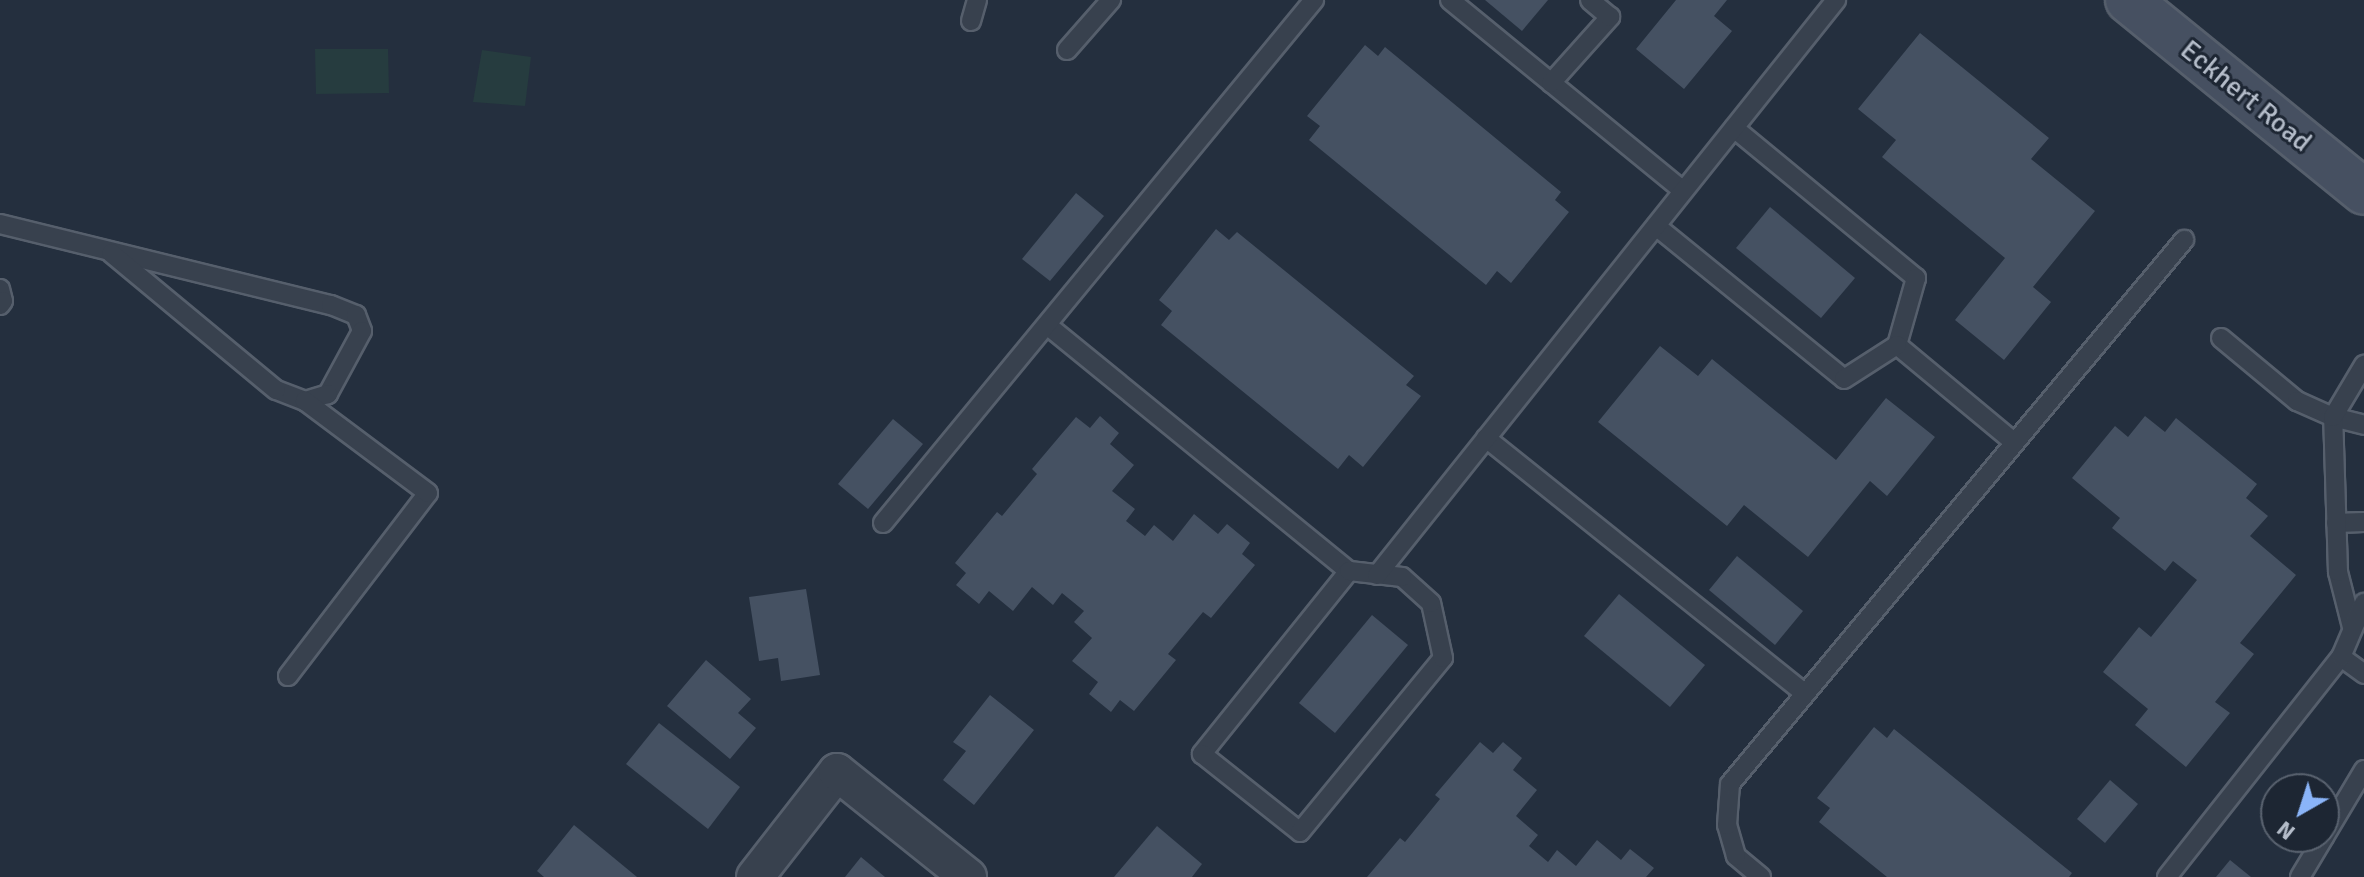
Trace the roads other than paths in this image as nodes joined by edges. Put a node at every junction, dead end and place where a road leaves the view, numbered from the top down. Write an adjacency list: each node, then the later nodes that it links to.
1 (977, 0): 8 (lane)
2 (1111, 0): 9 (lane)
3 (1314, 0): 20 (lane)
4 (1450, 0): 10 (lane)
5 (1590, 0): 10 (lane)
6 (1836, 0): 11 (lane)
7 (2128, 0): 13 (main road, Eckhert Road)
8 (971, 21)
9 (1067, 50)
10 (1551, 83): 12 (lane)
11 (1734, 128): 12 (lane); 22 (lane)
12 (1683, 191): 15 (lane)
13 (2364, 192)
14 (0, 224): 17 (lane)
15 (1656, 226): 22 (lane); 27 (lane)
16 (2184, 240): 28 (lane)
17 (111, 253): 24 (lane); 24 (lane)
18 (0, 289): 19 (lane)
19 (0, 305)
20 (1047, 325): 30 (lane); 32 (lane)
21 (2221, 338): 25 (lane)
22 (1897, 345): 28 (lane)
23 (2364, 365): 25 (lane)
24 (305, 401): 38 (lane)
25 (2333, 417): 26 (lane); 31 (lane)
26 (2364, 425)
27 (1486, 438): 33 (lane); 39 (lane)
28 (2014, 442): 39 (lane)
29 (2364, 522): 31 (lane)
30 (883, 523)
31 (2336, 523): 35 (lane)
32 (1349, 571): 33 (lane); 33 (lane)
33 (1377, 575)
34 (2364, 603): 35 (lane)
35 (2352, 627): 36 (lane)
36 (2341, 657): 37 (lane); 46 (lane)
37 (2364, 674)
38 (288, 676)
39 (1805, 694): 45 (lane)
40 (2364, 770): 41 (lane)
41 (2340, 810)
42 (2314, 853): 47 (lane)
43 (755, 877): 44 (street)
44 (968, 877)
45 (1761, 877)
46 (2167, 877)
47 (2300, 877)

